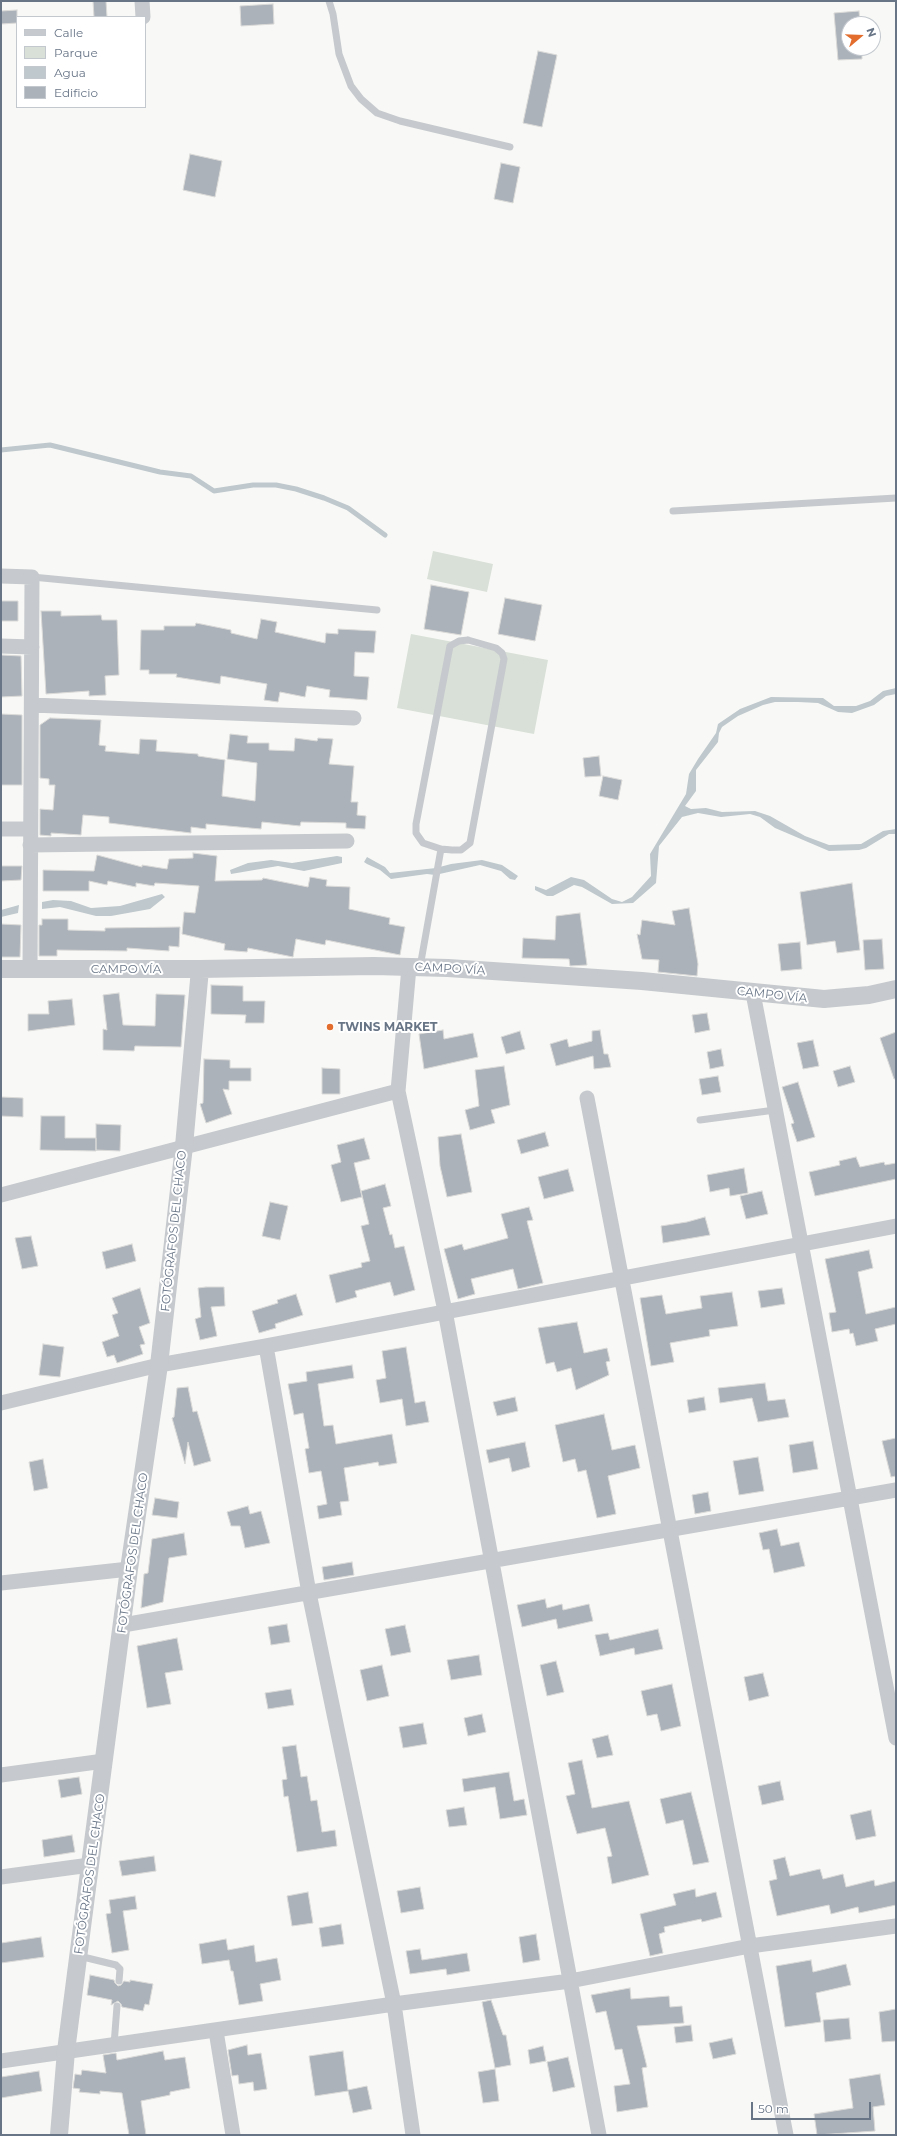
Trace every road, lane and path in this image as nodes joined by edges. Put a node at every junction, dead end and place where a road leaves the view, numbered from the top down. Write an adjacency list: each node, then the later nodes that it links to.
1 (142, 1): 3 (street)
2 (329, 1): 4 (lane)
3 (143, 16)
4 (510, 147)
5 (896, 498): 6 (lane)
6 (673, 511)
7 (1, 576): 8 (street)
8 (32, 577): 9 (lane); 11 (street)
9 (377, 610)
10 (1, 646): 11 (street)
11 (32, 647): 12 (street)
12 (32, 705): 13 (street); 15 (street)
13 (354, 718)
14 (1, 829): 15 (street)
15 (30, 829): 17 (street)
16 (347, 841): 17 (street)
17 (30, 845): 21 (street)
18 (441, 849): 18 (lane); 19 (lane)
19 (415, 967): 22 (street, CAMPO VÍA); 24 (street, CAMPO VÍA); 25 (street)
20 (1, 969): 21 (street, CAMPO VÍA)
21 (30, 969): 22 (street, CAMPO VÍA)
22 (200, 969): 29 (street, FOTÓGRAFOS DEL CHACO)
23 (896, 989): 24 (street, CAMPO VÍA)
24 (753, 993): 27 (street)
25 (398, 1091): 29 (street); 34 (street)
26 (587, 1098): 33 (street)
27 (775, 1110): 28 (lane); 32 (street)
28 (700, 1120)
29 (184, 1146): 30 (street); 36 (street, FOTÓGRAFOS DEL CHACO)
30 (1, 1195)
31 (896, 1226): 32 (street)
32 (801, 1244): 33 (street); 39 (street)
33 (621, 1278): 34 (street); 40 (street)
34 (445, 1311): 35 (street); 41 (street)
35 (266, 1346): 36 (street); 44 (street)
36 (159, 1365): 37 (street); 42 (street, FOTÓGRAFOS DEL CHACO)
37 (1, 1403)
38 (896, 1490): 39 (street)
39 (850, 1497): 40 (street); 46 (street)
40 (669, 1529): 41 (street); 52 (street)
41 (492, 1560): 44 (street); 55 (street)
42 (129, 1569): 43 (street); 45 (street, FOTÓGRAFOS DEL CHACO)
43 (1, 1583)
44 (309, 1593): 45 (street); 56 (street)
45 (123, 1625): 47 (street, FOTÓGRAFOS DEL CHACO)
46 (896, 1738)
47 (104, 1762): 48 (street); 49 (street, FOTÓGRAFOS DEL CHACO)
48 (1, 1775)
49 (90, 1865): 50 (street); 53 (street, FOTÓGRAFOS DEL CHACO)
50 (1, 1877)
51 (896, 1926): 52 (street)
52 (750, 1946): 55 (street); 66 (street)
53 (79, 1956): 54 (lane); 60 (street, FOTÓGRAFOS DEL CHACO)
54 (119, 1980)
55 (570, 1981): 56 (street); 65 (street)
56 (394, 2004): 58 (street); 64 (street)
57 (117, 2006): 59 (lane)
58 (216, 2031): 59 (street); 63 (street)
59 (114, 2045): 60 (street)
60 (66, 2052): 61 (street); 62 (street, FOTÓGRAFOS DEL CHACO)
61 (1, 2061)
62 (59, 2135)
63 (233, 2135)
64 (414, 2135)
65 (599, 2135)
66 (786, 2135)

